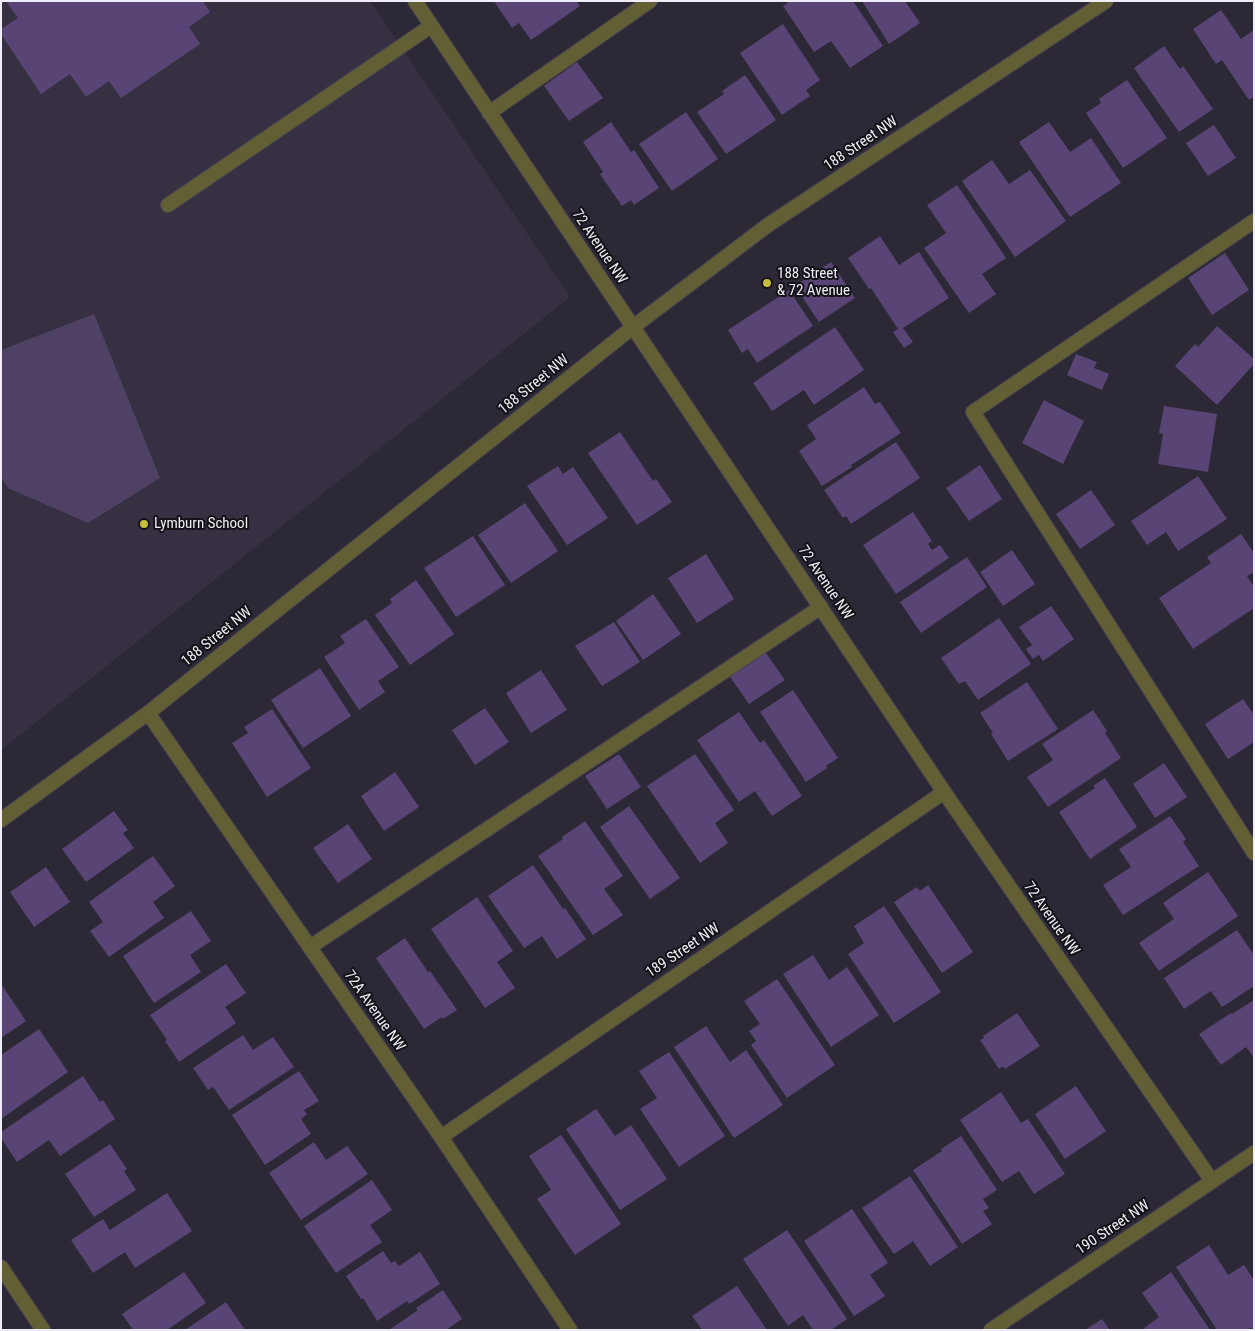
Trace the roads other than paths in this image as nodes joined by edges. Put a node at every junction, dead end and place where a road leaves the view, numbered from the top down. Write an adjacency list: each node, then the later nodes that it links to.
1 (415, 1): 4 (street, 72 Avenue NW)
2 (650, 1): 5 (street)
3 (1106, 1): 8 (street, 188 Street NW)
4 (431, 26): 5 (street, 72 Avenue NW); 6 (street)
5 (489, 112): 8 (street, 72 Avenue NW)
6 (168, 205)
7 (1254, 221): 13 (street)
8 (632, 326): 9 (street, 72 Avenue NW); 10 (street, 188 Street NW)
9 (821, 606): 11 (street, 72 Avenue NW); 14 (street)
10 (148, 713): 12 (street, 188 Street NW); 14 (street, 72A Avenue NW)
11 (944, 792): 15 (street, 189 Street NW); 17 (street, 72 Avenue NW)
12 (1, 820)
13 (1254, 853)
14 (310, 947): 15 (street, 72A Avenue NW)
15 (441, 1137): 20 (street, 72A Avenue NW)
16 (1254, 1153): 17 (street, 190 Street NW)
17 (1212, 1181): 21 (street, 190 Street NW)
18 (1, 1267): 19 (street)
19 (43, 1330)
20 (570, 1330)
21 (991, 1330)

